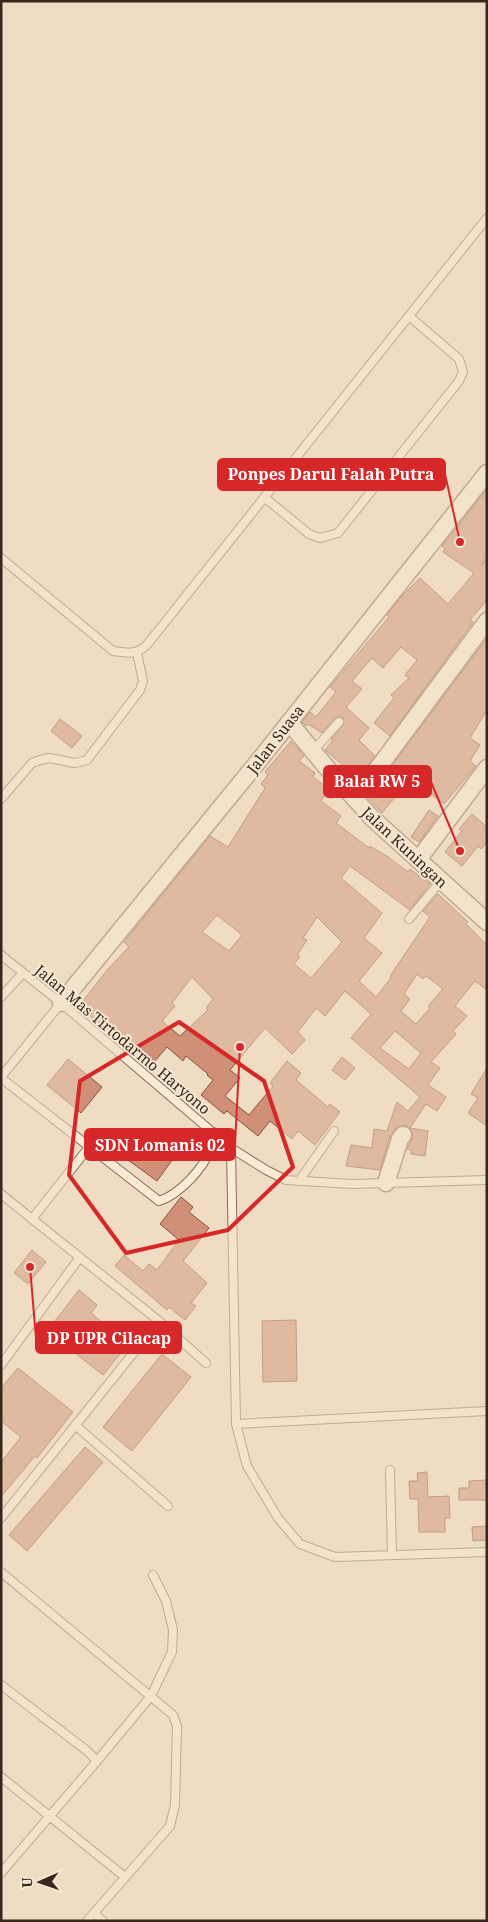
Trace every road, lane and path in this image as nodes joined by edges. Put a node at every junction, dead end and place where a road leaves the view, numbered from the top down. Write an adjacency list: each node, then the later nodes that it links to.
1 (487, 218): 2 (lane)
2 (410, 316): 4 (lane); 4 (lane)
3 (487, 473): 8 (street, Jalan Suasa)
4 (264, 497): 7 (lane)
5 (1, 558): 7 (lane)
6 (487, 621): 13 (street)
7 (137, 653): 12 (lane)
8 (289, 722): 10 (street, Jalan Kuningan); 21 (street, Jalan Suasa)
9 (339, 722): 10 (lane)
10 (313, 751): 13 (street, Jalan Kuningan)
11 (487, 768): 14 (street)
12 (1, 799)
13 (355, 799): 14 (street, Jalan Kuningan)
14 (418, 860): 15 (street, Jalan Kuningan)
15 (442, 881): 16 (lane); 17 (street, Jalan Kuningan)
16 (409, 919)
17 (487, 922)
18 (1, 955): 19 (lane, Jalan Mas Tirtodarmo Haryono)
19 (23, 973): 20 (lane); 21 (lane, Jalan Mas Tirtodarmo Haryono)
20 (1, 996)
21 (61, 1003): 22 (lane); 24 (lane, Jalan Mas Tirtodarmo Haryono)
22 (1, 1078): 26 (lane)
23 (334, 1131): 29 (lane)
24 (213, 1132): 26 (lane); 27 (lane, Jalan Mas Tirtodarmo Haryono)
25 (402, 1135): 30 (street)
26 (89, 1147): 32 (lane)
27 (231, 1148): 29 (lane, Jalan Mas Tirtodarmo Haryono); 38 (lane)
28 (487, 1180): 30 (lane, Jalan Mas Tirtodarmo Haryono)
29 (299, 1181): 30 (lane, Jalan Mas Tirtodarmo Haryono)
30 (386, 1183)
31 (1, 1194): 32 (lane)
32 (32, 1219): 33 (lane)
33 (80, 1257): 34 (lane); 36 (lane)
34 (159, 1321): 35 (lane); 39 (lane)
35 (206, 1363)
36 (1, 1365)
37 (487, 1411): 38 (lane)
38 (236, 1424): 44 (lane)
39 (75, 1425): 41 (lane); 42 (lane)
40 (390, 1470): 44 (lane)
41 (168, 1506)
42 (1, 1518)
43 (487, 1552): 44 (lane)
44 (392, 1555)
45 (1, 1572): 48 (lane)
46 (153, 1575): 48 (lane)
47 (1, 1685): 49 (lane)
48 (151, 1696): 49 (lane); 53 (lane)
49 (97, 1761): 51 (lane)
50 (1, 1777): 51 (lane)
51 (50, 1816): 52 (lane); 53 (lane)
52 (1, 1873)
53 (126, 1877): 54 (lane)
54 (94, 1913): 55 (lane); 56 (lane)
55 (87, 1921)
56 (103, 1921)

